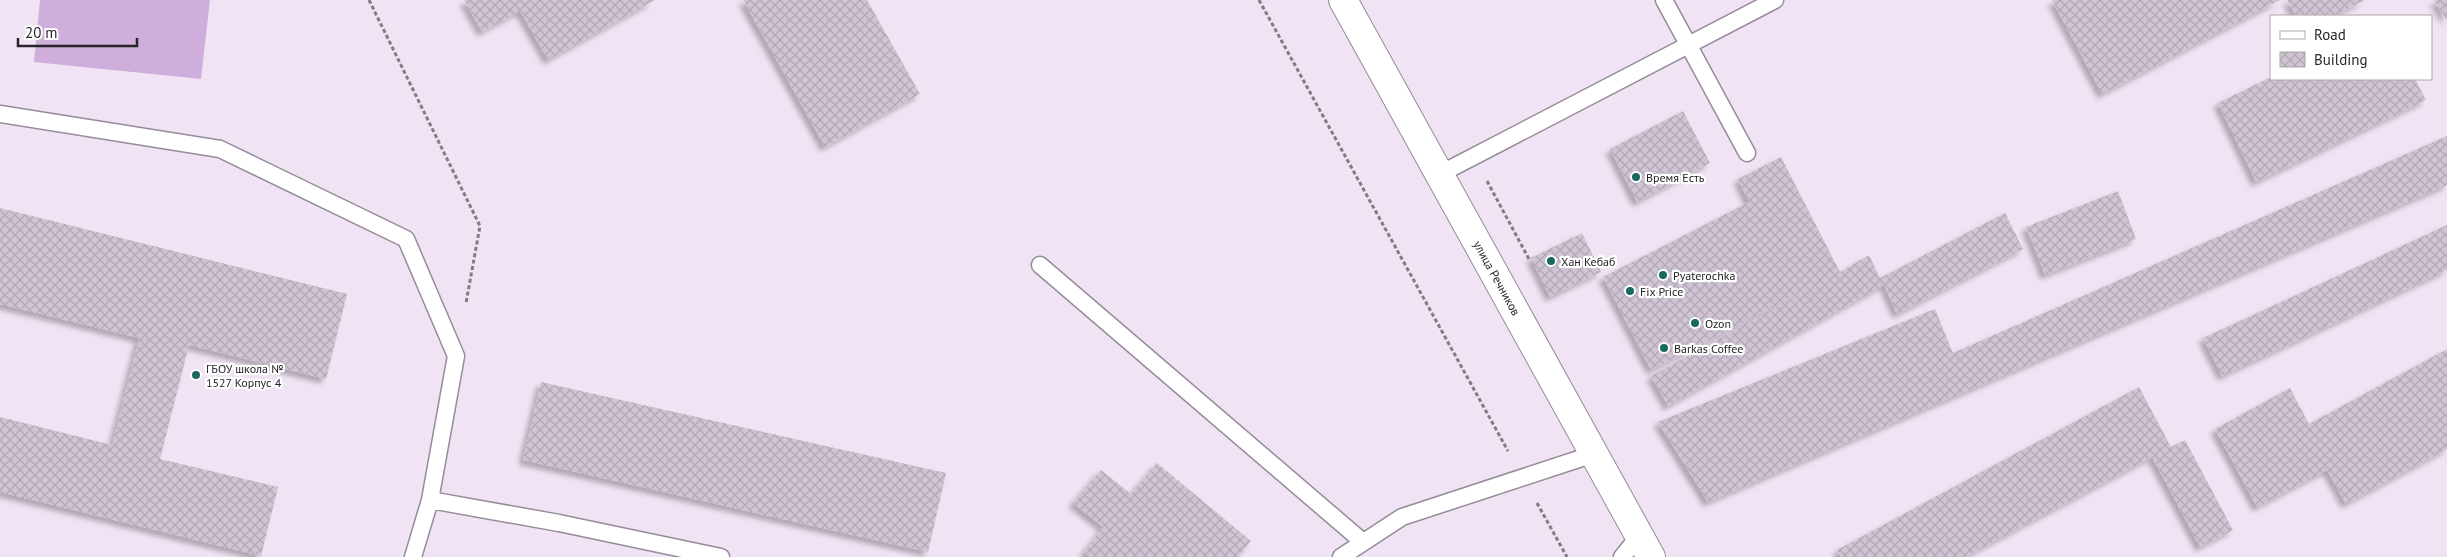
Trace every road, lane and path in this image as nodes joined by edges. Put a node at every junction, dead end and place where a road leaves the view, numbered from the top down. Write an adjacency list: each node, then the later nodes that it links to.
1 (369, 0): 11 (path)
2 (1258, 0): 13 (path)
3 (1343, 0): 9 (street, улица Речников)
4 (1664, 0): 6 (lane)
5 (1775, 0): 6 (lane)
6 (1688, 45): 8 (lane); 9 (lane)
7 (0, 114): 11 (lane)
8 (1747, 153)
9 (1440, 174): 12 (street, улица Речников)
10 (1040, 266): 15 (lane)
11 (456, 356): 14 (lane)
12 (1594, 454): 13 (lane); 16 (street, улица Речников)
13 (1523, 477): 15 (lane); 20 (path)
14 (430, 500): 17 (lane); 18 (lane)
15 (1363, 542): 19 (lane)
16 (1645, 546): 21 (lane)
17 (413, 557)
18 (721, 557)
19 (1341, 557)
20 (1567, 557)
21 (1622, 557)

